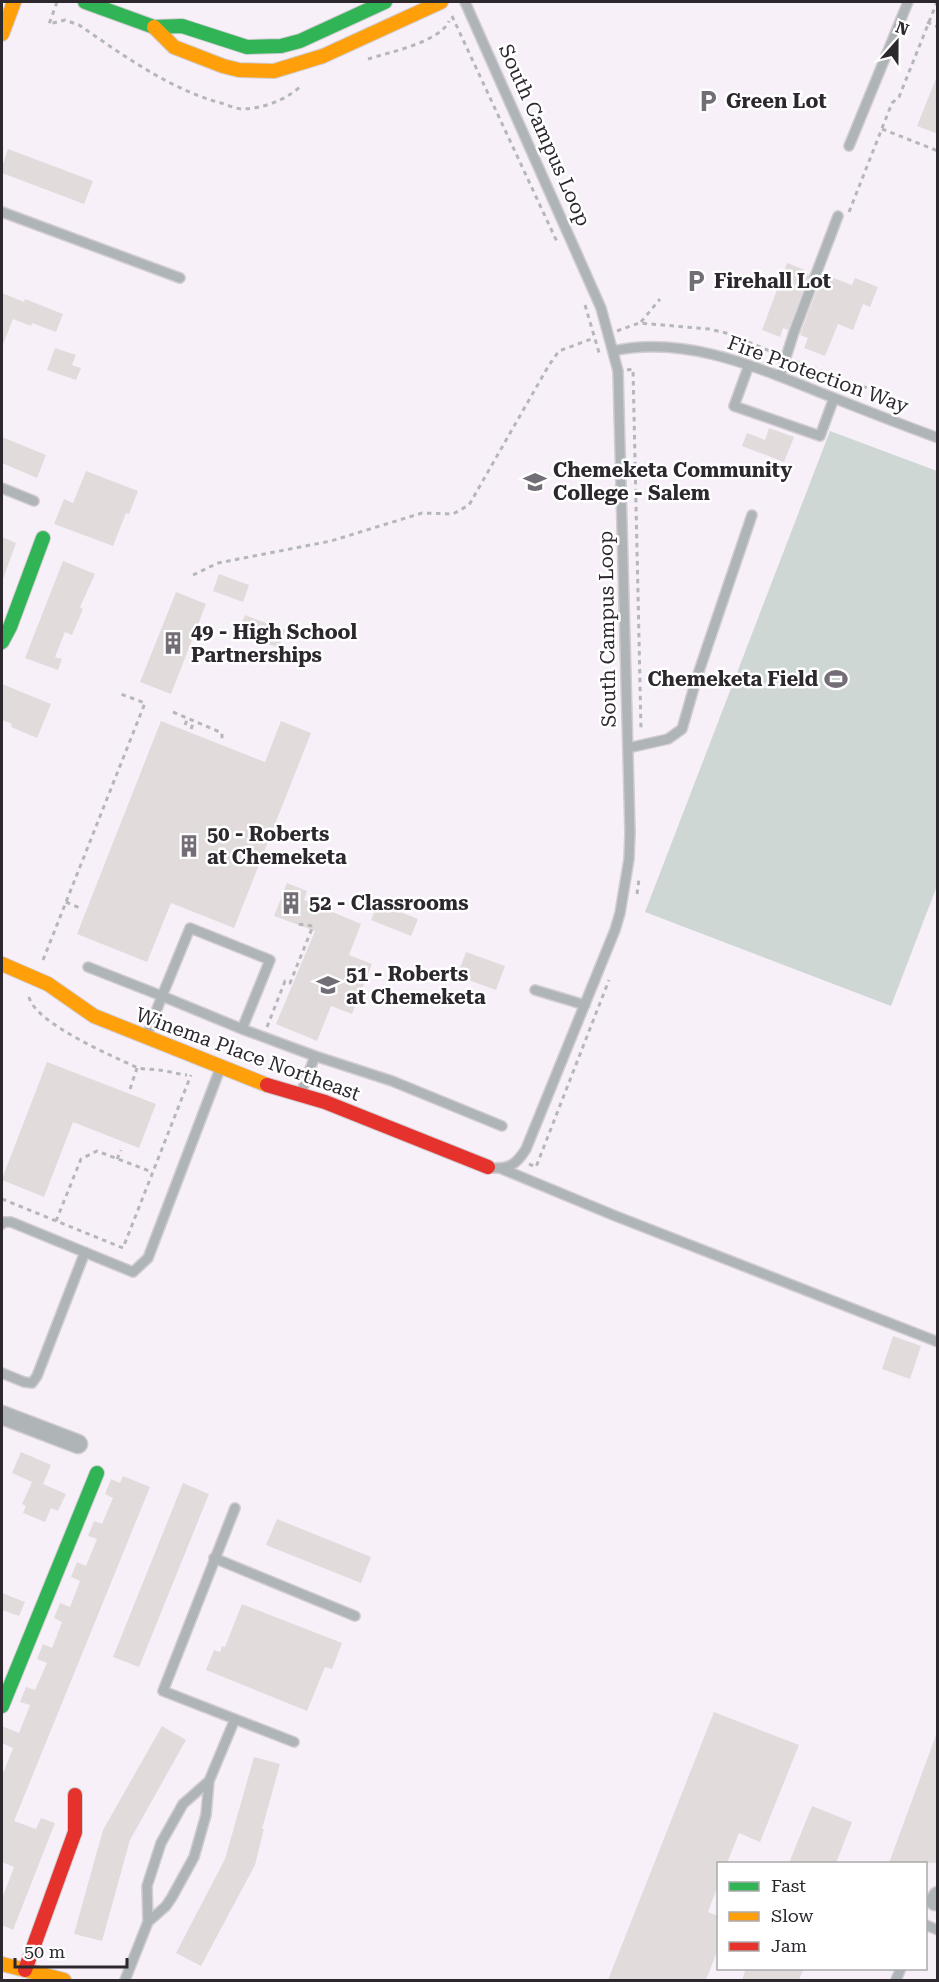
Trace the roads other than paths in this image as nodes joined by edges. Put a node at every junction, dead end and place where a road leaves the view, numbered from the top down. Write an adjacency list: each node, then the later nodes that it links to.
1 (14, 2): 8 (street)
2 (85, 2): 7 (street)
3 (385, 2): 7 (street)
4 (465, 2): 13 (lane, South Campus Loop)
5 (908, 2): 9 (lane)
6 (446, 7): 7 (street)
7 (154, 27)
8 (2, 34)
9 (849, 146)
10 (2, 212): 12 (lane)
11 (842, 218): 15 (lane)
12 (180, 278)
13 (613, 351): 14 (lane, Fire Protection Way); 23 (lane, South Campus Loop)
14 (749, 365): 15 (lane, Fire Protection Way); 16 (lane)
15 (780, 376): 16 (lane, Fire Protection Way)
16 (834, 398): 17 (lane, Fire Protection Way)
17 (938, 438)
18 (2, 488): 19 (lane)
19 (34, 501)
20 (752, 515): 23 (lane)
21 (43, 538): 22 (street)
22 (2, 642)
23 (628, 748): 28 (lane, South Campus Loop)
24 (2, 964): 30 (street, Winema Place Northeast)
25 (88, 967): 27 (lane)
26 (536, 990): 28 (lane)
27 (162, 996): 29 (lane); 29 (lane); 30 (lane)
28 (585, 1005): 35 (lane, South Campus Loop)
29 (242, 1029): 31 (lane)
30 (146, 1037): 32 (street, Winema Place Northeast)
31 (315, 1056): 33 (lane); 34 (lane)
32 (221, 1067): 33 (street, Winema Place Northeast); 37 (lane)
33 (300, 1094): 35 (street, Winema Place Northeast)
34 (502, 1126)
35 (495, 1168): 38 (lane)
36 (2, 1224): 37 (lane)
37 (85, 1252): 39 (lane)
38 (938, 1342)
39 (2, 1373)
40 (2, 1415): 41 (street)
41 (78, 1444)
42 (97, 1473): 46 (street)
43 (235, 1508): 44 (lane)
44 (214, 1558): 45 (lane); 47 (lane)
45 (355, 1616)
46 (2, 1706)
47 (235, 1719): 48 (lane); 49 (lane)
48 (294, 1742)
49 (209, 1781): 51 (lane); 51 (lane)
50 (75, 1794): 53 (street)
51 (148, 1922): 55 (lane)
52 (2, 1964): 53 (street)
53 (29, 1974): 54 (street)
54 (64, 1980)
55 (125, 1980)

